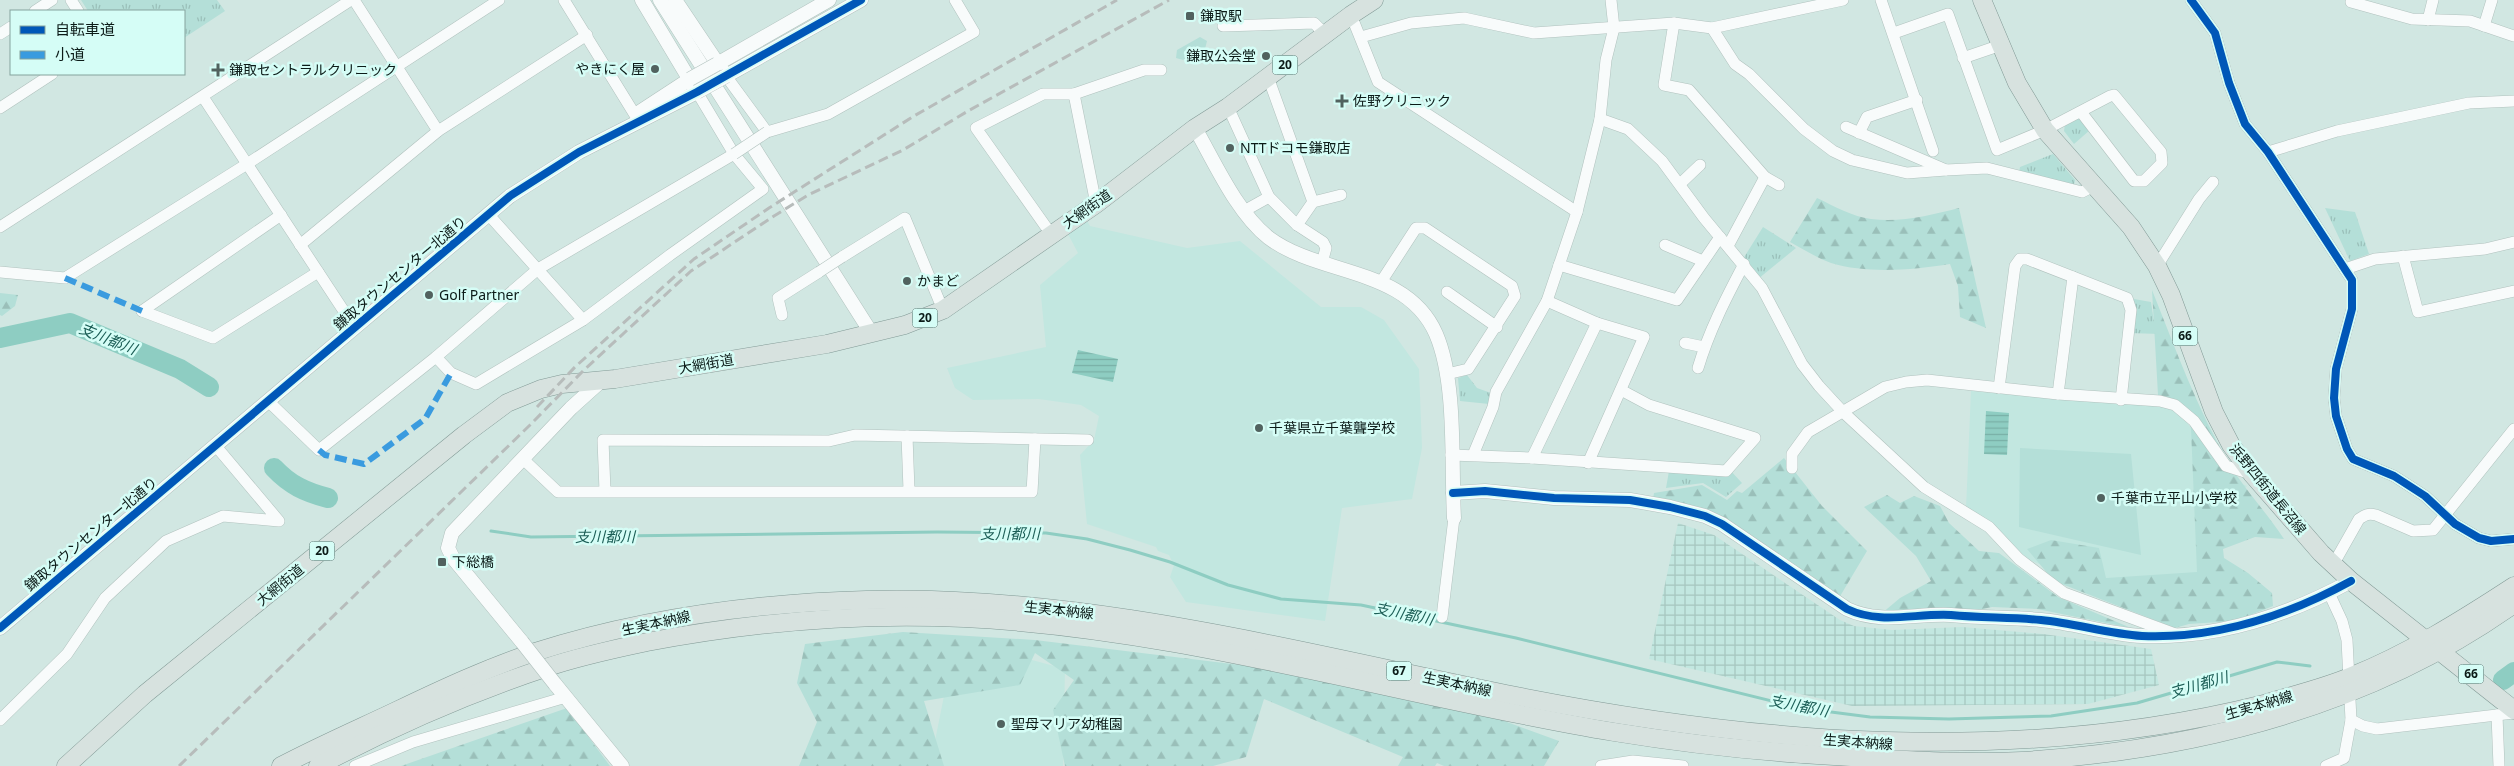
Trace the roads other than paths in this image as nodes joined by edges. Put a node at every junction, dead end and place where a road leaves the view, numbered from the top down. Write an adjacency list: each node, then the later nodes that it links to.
1 (52, 0): 21 (street)
2 (353, 0): 37 (street); 44 (street)
3 (499, 0): 37 (street)
4 (564, 0): 31 (street)
5 (642, 0): 42 (street)
6 (660, 0): 107 (street)
7 (675, 0): 36 (street)
8 (829, 0): 36 (street, 鎌取タウンセンター北通り)
9 (861, 0): 40 (street, 鎌取タウンセンター北通り)
10 (955, 0): 56 (street)
11 (1374, 0): 22 (main road, 大網街道 / 20)
12 (1610, 0): 27 (street)
13 (1843, 0): 20 (street)
14 (1881, 0): 29 (street)
15 (1982, 0): 34 (main road, 浜野四街道長沼線 / 66)
16 (2192, 0): 59 (street)
17 (2433, 0): 23 (street)
18 (2492, 0): 26 (street)
19 (2351, 2): 23 (street)
20 (1805, 4): 28 (street)
21 (37, 10)
22 (1351, 15): 30 (main road, 大網街道 / 20); 33 (street)
23 (2428, 20): 26 (street)
24 (1674, 23): 27 (street); 28 (street); 64 (street)
25 (1223, 26): 30 (street)
26 (2484, 26): 32 (street)
27 (1614, 28): 33 (street); 51 (street)
28 (1712, 28): 63 (street)
29 (1894, 33): 35 (street); 45 (street)
30 (1325, 34): 41 (main road, 大網街道 / 20)
31 (587, 35): 50 (street); 55 (street)
32 (2514, 36)
33 (1361, 37): 75 (street)
34 (2001, 46): 35 (street); 54 (main road, 浜野四街道長沼線 / 66)
35 (1963, 58): 54 (street)
36 (717, 64): 40 (street); 42 (street, 鎌取タウンセンター北通り, bridge)
37 (396, 66): 55 (street); 61 (street)
38 (1160, 70): 43 (street)
39 (50, 75): 48 (street)
40 (726, 76): 42 (street, 鎌取タウンセンター北通り, bridge); 56 (street)
41 (1268, 78): 47 (main road, 大網街道 / 20); 72 (street)
42 (693, 86): 50 (street); 60 (street); 70 (street, 鎌取タウンセンター北通り)
43 (1074, 94): 73 (street); 80 (street)
44 (203, 97): 61 (street); 79 (street)
45 (1917, 100): 57 (street); 58 (street)
46 (2514, 101): 59 (street)
47 (1228, 107): 52 (main road, 大網街道 / 20); 71 (street)
48 (0, 108)
49 (2081, 112): 49 (street); 54 (street)
50 (635, 115): 70 (street)
51 (1600, 119): 66 (street); 75 (street)
52 (1195, 128): 73 (main road, 大網街道 / 20); 74 (street)
53 (1846, 128): 57 (street)
54 (2045, 130): 68 (main road, 浜野四街道長沼線 / 66)
55 (438, 131): 83 (street)
56 (767, 132): 60 (street, bridge)
57 (1859, 133): 63 (street)
58 (1933, 151)
59 (2268, 152): 92 (street)
60 (734, 154): 93 (street); 103 (street)
61 (247, 164): 77 (street); 94 (street)
62 (1700, 165): 66 (street)
63 (1946, 170): 68 (street)
64 (1765, 177): 67 (street); 85 (street)
65 (2213, 182): 91 (street)
66 (1681, 183): 81 (street)
67 (1779, 184)
68 (2094, 186): 91 (main road, 浜野四街道長沼線 / 66)
69 (1341, 195): 72 (street)
70 (510, 196): 76 (street, 鎌取タウンセンター北通り)
71 (1269, 197): 74 (street); 78 (street)
72 (1313, 202): 78 (street)
73 (1096, 204): 80 (main road, 大網街道 / 20)
74 (1244, 211): 88 (street)
75 (1576, 212): 90 (street)
76 (488, 214): 93 (street); 106 (street, 鎌取タウンセンター北通り)
77 (281, 215): 83 (street); 95 (street)
78 (1297, 225): 88 (street)
79 (0, 227)
80 (1051, 234): 101 (main road, 大網街道 / 20)
81 (1720, 237): 85 (street); 87 (street)
82 (2514, 242): 86 (street)
83 (300, 245): 95 (street)
84 (1664, 245): 87 (street)
85 (1728, 246): 89 (street)
86 (2403, 256): 92 (street); 98 (street)
87 (1703, 262): 90 (street)
88 (1322, 263): 97 (street)
89 (1744, 264): 109 (street); 119 (street)
90 (1559, 265): 100 (street)
91 (2157, 266): 131 (main road, 浜野四街道長沼線 / 66)
92 (2345, 269): 135 (street)
93 (538, 270): 103 (street); 110 (street)
94 (0, 272)
95 (318, 272): 106 (street)
96 (2073, 277): 114 (street); 116 (street); 117 (street)
97 (1381, 282): 105 (street); 112 (street)
98 (2514, 291)
99 (1447, 292): 105 (street)
100 (1547, 301): 104 (street); 126 (street)
101 (943, 310): 102 (street, bridge); 107 (main road, 大網街道 / 20)
102 (782, 315)
103 (584, 320): 110 (street)
104 (1597, 323): 115 (street); 127 (street)
105 (1497, 327): 112 (street)
106 (355, 328): 118 (street, 鎌取タウンセンター北通り)
107 (872, 334): 113 (main road, 大網街道 / 20)
108 (1685, 343): 109 (street)
109 (1704, 347): 111 (street)
110 (436, 357): 118 (street)
111 (1698, 368)
112 (1448, 374): 125 (street)
113 (601, 381): 128 (street); 155 (main road, 大網街道 / 20)
114 (1998, 388): 116 (street); 119 (street)
115 (1622, 390): 129 (street); 129 (street)
116 (2058, 394): 117 (street)
117 (2121, 400): 131 (street)
118 (268, 401): 124 (street, 鎌取タウンセンター北通り)
119 (1844, 412): 130 (street); 145 (street)
120 (2514, 429): 135 (street)
121 (907, 436): 122 (street); 132 (street); 133 (street)
122 (1035, 439): 123 (street); 132 (street)
123 (1088, 440)
124 (215, 445): 144 (street, 鎌取タウンセンター北通り); 153 (street)
125 (1451, 455): 126 (street); 134 (street)
126 (1473, 455): 127 (street)
127 (1532, 458): 129 (street)
128 (524, 460): 133 (street); 150 (street, bridge)
129 (1588, 463)
130 (1792, 468)
131 (2252, 474): 138 (main road, 浜野四街道長沼線 / 66)
132 (909, 490): 133 (street)
133 (605, 491)
134 (1453, 493): 136 (street); 145 (street)
135 (2444, 514): 137 (street); 138 (street)
136 (1454, 518): 143 (street)
137 (2514, 539)
138 (2334, 565): 139 (main road, 浜野四街道長沼線 / 66)
139 (2351, 581): 141 (street); 146 (main road, 浜野四街道長沼線 / 66)
140 (2514, 586): 146 (main road, 生実本納線 / 67)
141 (2329, 593): 145 (street); 148 (street)
142 (2514, 604): 147 (main road, 生実本納線 / 67)
143 (1442, 617)
144 (0, 628)
145 (2177, 635)
146 (2427, 640): 147 (main road, 浜野四街道長沼線 / 66); 148 (main road, 生実本納線 / 67)
147 (2441, 651): 149 (main road, 生実本納線 / 67); 151 (main road, 浜野四街道長沼線 / 66)
148 (2350, 677): 149 (street); 156 (main road, 生実本納線 / 67)
149 (2349, 695): 154 (street); 157 (main road, 生実本納線 / 67)
150 (566, 697): 158 (street); 159 (street)
151 (2514, 711): 152 (street)
152 (2497, 715): 154 (street); 163 (street)
153 (0, 720)
154 (2351, 720): 162 (street)
155 (66, 766)
156 (281, 766)
157 (318, 766)
158 (355, 766)
159 (622, 766)
160 (1601, 766): 161 (street)
161 (1683, 766)
162 (2326, 766)
163 (2499, 766)

